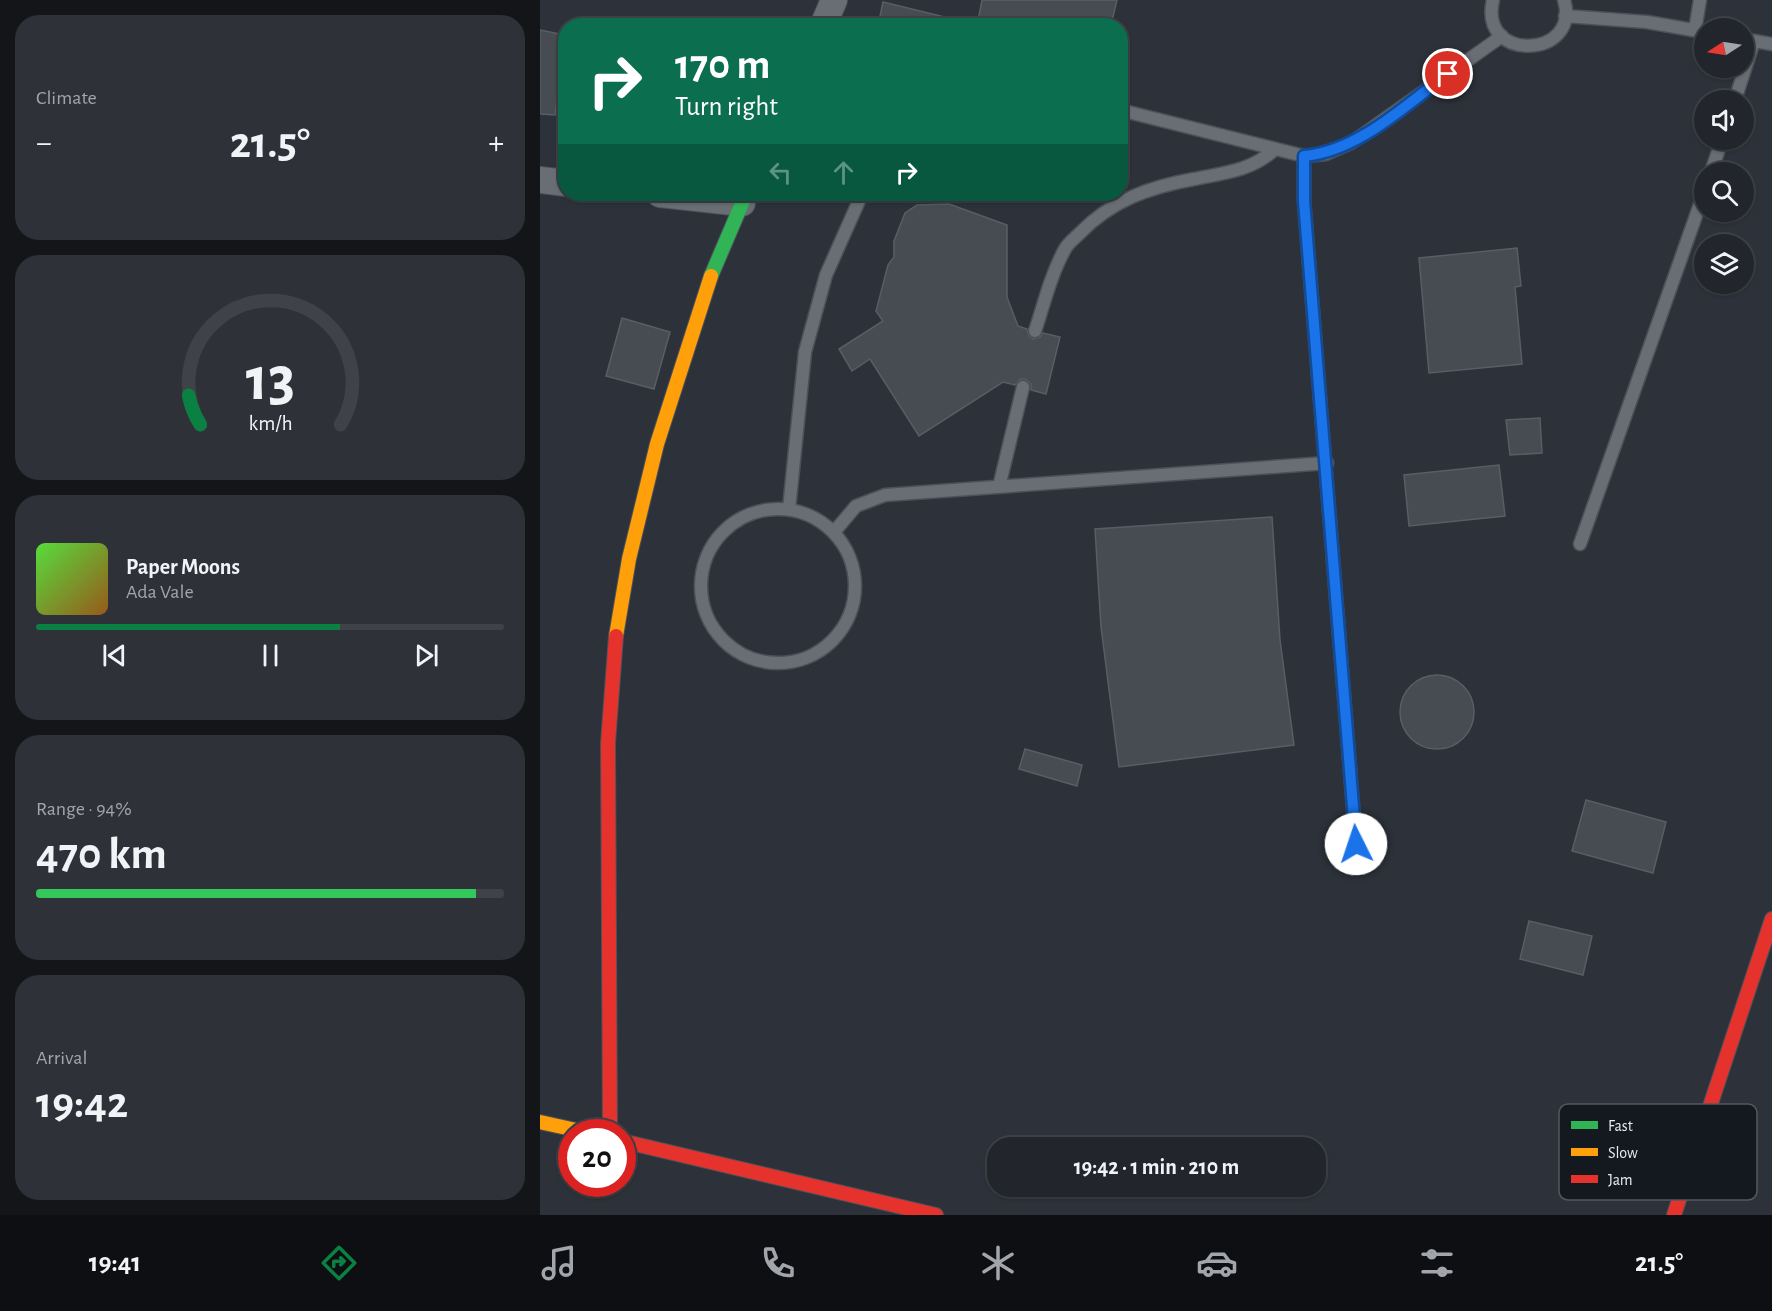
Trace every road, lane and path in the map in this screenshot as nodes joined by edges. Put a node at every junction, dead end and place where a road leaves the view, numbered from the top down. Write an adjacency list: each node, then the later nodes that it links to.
1 (834, 0): 6 (street)
2 (1493, 0): 9 (lane)
3 (1564, 0): 5 (lane)
4 (1700, 0): 7 (lane)
5 (1565, 16): 8 (lane); 9 (lane)
6 (826, 18)
7 (1700, 18)
8 (1694, 30)
9 (1502, 36): 14 (lane)
10 (1754, 41): 11 (lane)
11 (1772, 44)
12 (1128, 112): 13 (lane)
13 (1274, 150): 14 (lane); 17 (lane)
14 (1304, 156): 24 (lane)
15 (540, 180): 16 (street)
16 (558, 182)
17 (1128, 198)
18 (743, 201): 32 (street)
19 (859, 201): 26 (lane)
20 (1121, 201): 22 (lane)
21 (1694, 221): 28 (lane)
22 (1035, 331)
23 (1023, 387): 25 (lane)
24 (1327, 463): 25 (lane); 29 (lane)
25 (999, 487): 27 (lane)
26 (789, 509): 27 (lane); 27 (lane)
27 (834, 532)
28 (1580, 544)
29 (1356, 844)
30 (1772, 919): 31 (street)
31 (1711, 1104)
32 (610, 1119)
33 (540, 1122): 34 (street)
34 (558, 1126)
35 (636, 1144): 37 (street)
36 (1679, 1200): 38 (street)
37 (936, 1215)
38 (1674, 1215)

